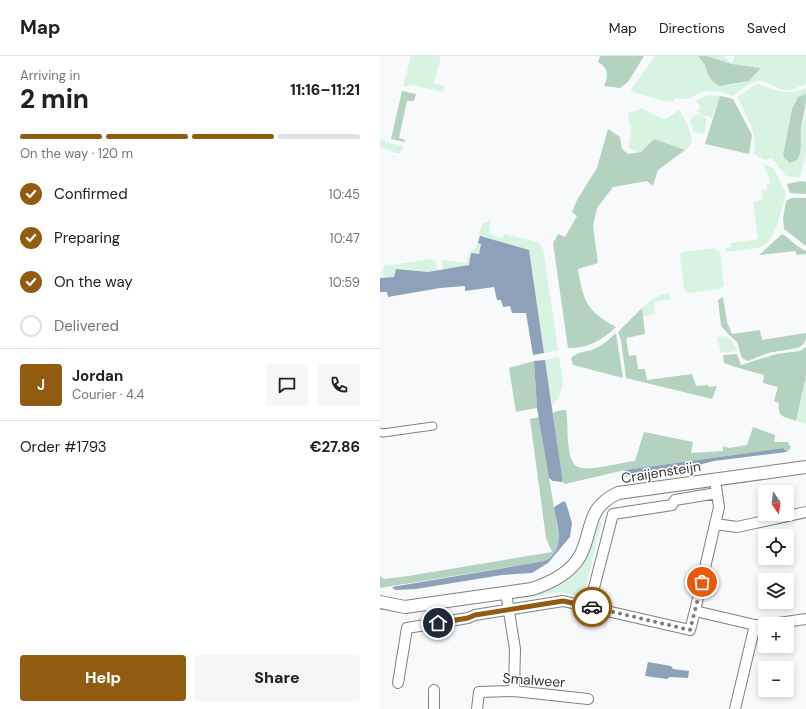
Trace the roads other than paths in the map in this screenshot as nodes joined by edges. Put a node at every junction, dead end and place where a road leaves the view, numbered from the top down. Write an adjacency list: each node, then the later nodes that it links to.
1 (433, 426): 2 (street)
2 (380, 432)
3 (806, 467): 4 (street, Craijensteijn)
4 (714, 479): 5 (street); 8 (street, Craijensteijn)
5 (717, 493): 7 (street); 10 (street)
6 (806, 512): 7 (street)
7 (715, 524): 12 (street)
8 (506, 593): 9 (street, Craijensteijn); 11 (street)
9 (380, 602)
10 (589, 607): 11 (street); 12 (street)
11 (510, 610): 17 (street); 19 (street)
12 (695, 611): 15 (street)
13 (806, 619): 14 (street)
14 (794, 621)
15 (758, 625)
16 (758, 632): 23 (street)
17 (398, 684)
18 (434, 690): 21 (street)
19 (514, 691): 20 (street, Smalweer); 22 (street, Smalweer)
20 (588, 699)
21 (434, 709)
22 (477, 709)
23 (735, 709)

